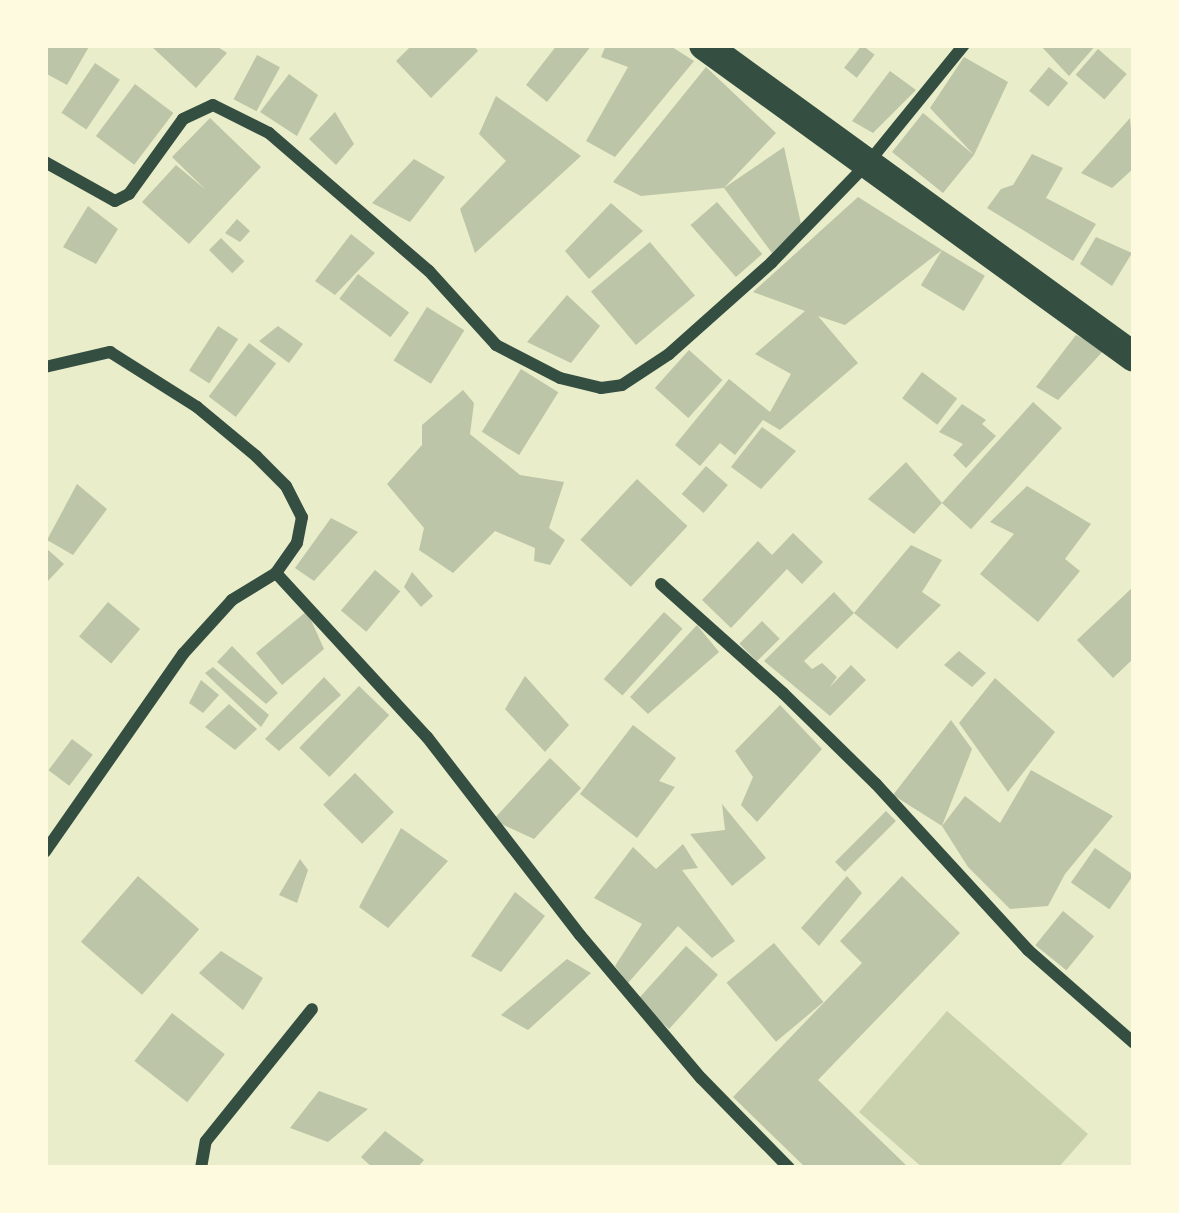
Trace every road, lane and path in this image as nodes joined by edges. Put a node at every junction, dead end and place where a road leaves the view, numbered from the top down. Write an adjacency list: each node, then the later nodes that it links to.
1 (704, 45): 4 (highway)
2 (964, 45): 4 (street)
3 (45, 162): 4 (street)
4 (868, 163): 5 (highway)
5 (1134, 357)
6 (45, 367): 7 (street)
7 (276, 573): 9 (street); 13 (street)
8 (661, 584): 11 (street)
9 (45, 852)
10 (312, 1009): 12 (street)
11 (1134, 1043)
12 (201, 1168)
13 (789, 1168)

